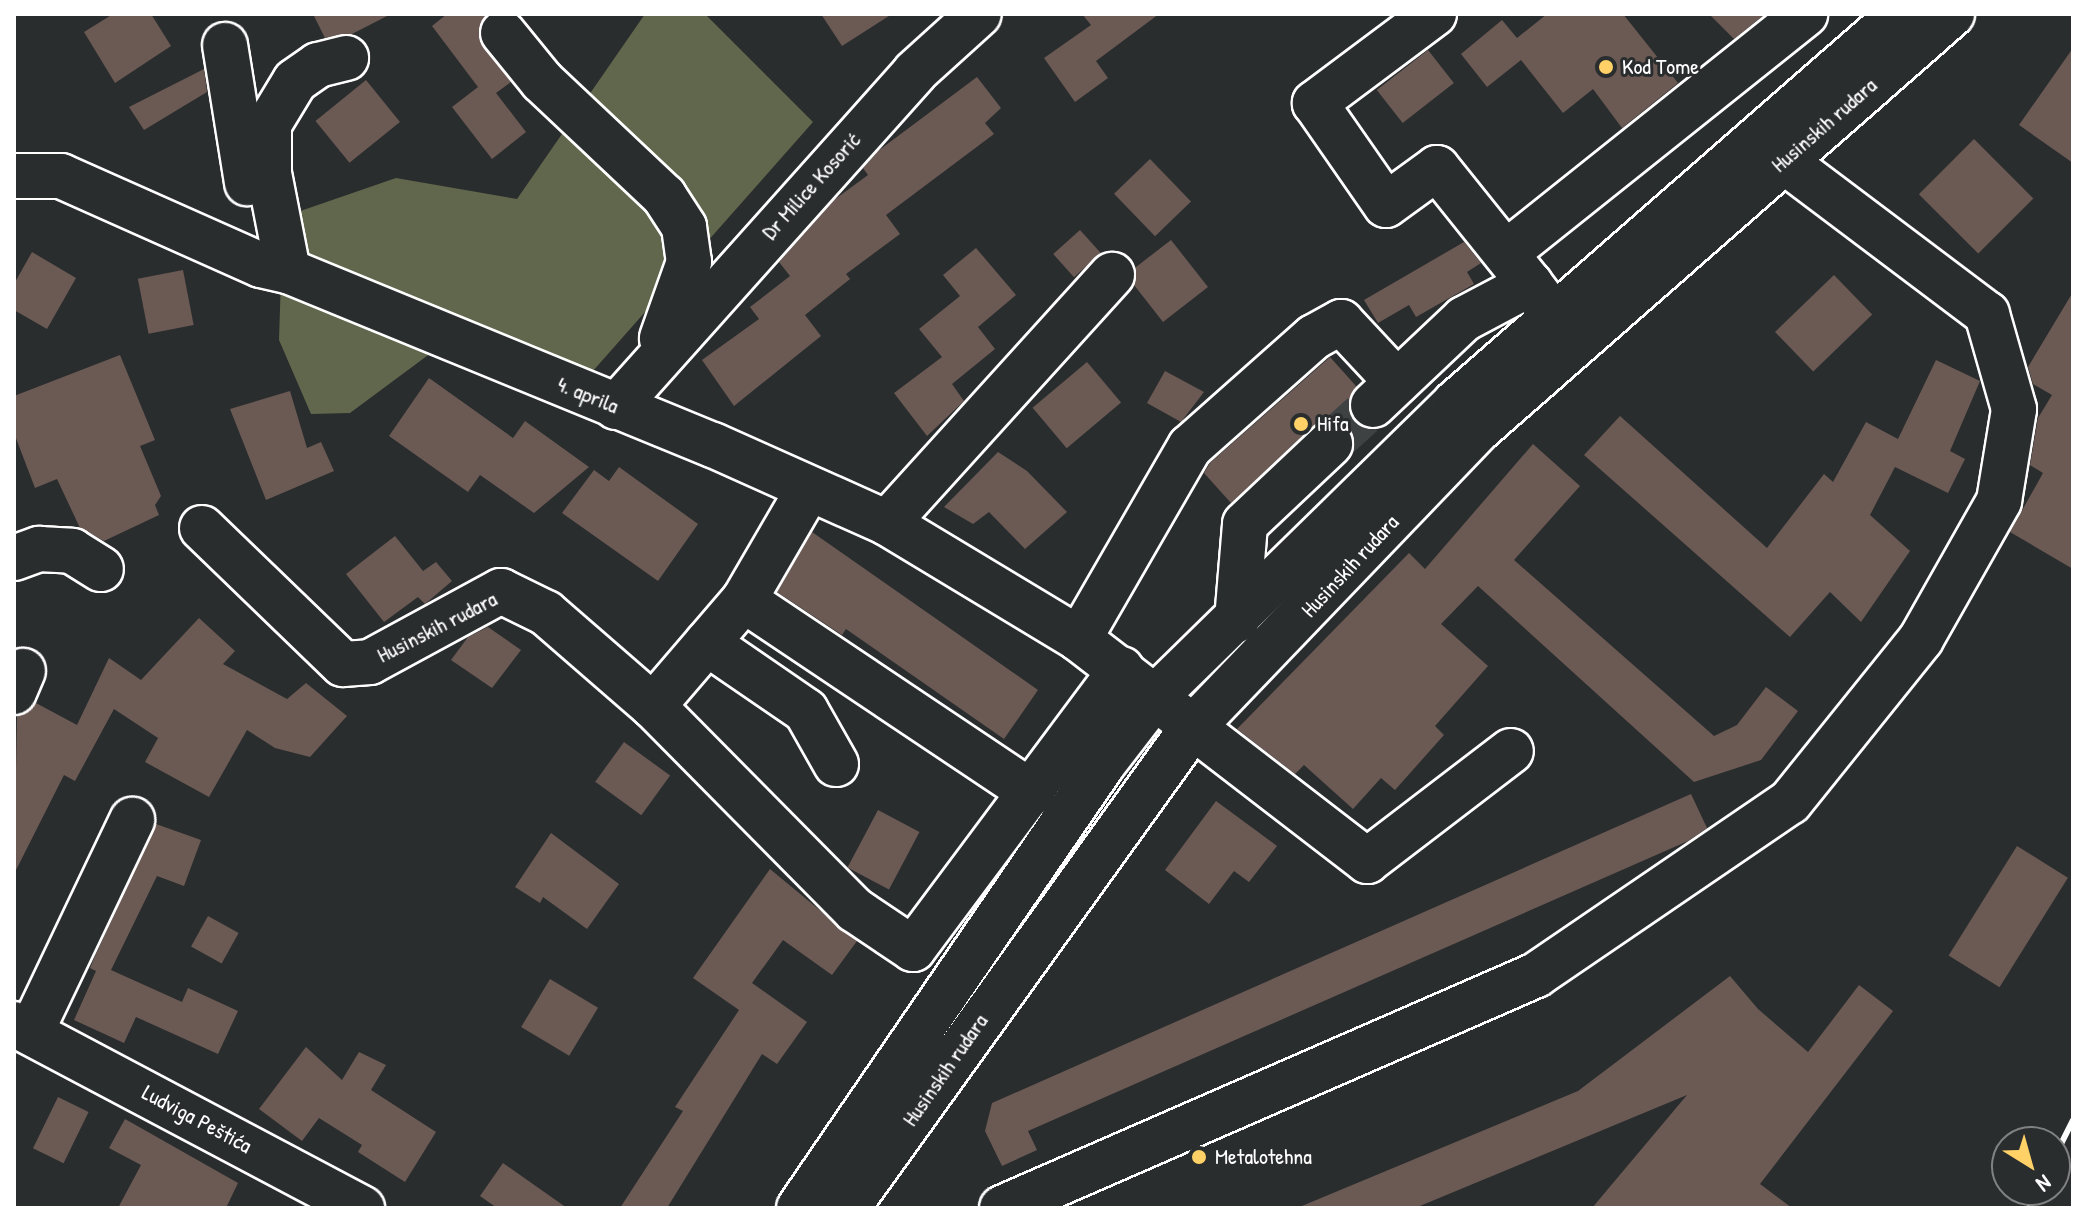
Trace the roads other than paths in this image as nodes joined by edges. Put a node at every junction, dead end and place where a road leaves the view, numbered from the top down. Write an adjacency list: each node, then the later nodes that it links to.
1 (979, 14): 14 (street, Dr Milice Kosorić)
2 (1434, 14): 13 (street)
3 (1805, 14): 13 (street)
4 (1900, 14): 13 (street, Husinskih rudara)
5 (1952, 14): 9 (street, Husinskih rudara)
6 (503, 33): 14 (street, Dr Milice Kosorić)
7 (225, 45): 11 (street)
8 (346, 58): 11 (street)
9 (1783, 160): 29 (street, Husinskih rudara); 38 (street)
10 (14, 176): 11 (street, 4. aprila)
11 (274, 268): 15 (street, 4. aprila)
12 (1112, 275): 18 (street)
13 (1530, 285): 23 (street, Husinskih rudara); 24 (street)
14 (651, 366): 15 (street, Dr Milice Kosorić)
15 (616, 407): 17 (street, 4. aprila)
16 (1330, 444): 23 (street)
17 (808, 490): 18 (street, 4. aprila); 22 (street)
18 (887, 523): 24 (street, 4. aprila)
19 (202, 528): 28 (street, Husinskih rudara)
20 (14, 558): 21 (street)
21 (101, 569)
22 (744, 600): 25 (street); 32 (street)
23 (1237, 620): 27 (street, Husinskih rudara)
24 (1079, 639): 26 (street, 4. aprila)
25 (707, 643): 28 (street); 31 (street)
26 (1122, 669): 27 (street, 4. aprila); 32 (street, Husinskih rudara)
27 (1153, 699): 29 (street, 4. aprila); 36 (street, Husinskih rudara)
28 (653, 706): 32 (street, Husinskih rudara)
29 (1192, 728): 30 (street, 4. aprila); 37 (street, Husinskih rudara)
30 (1511, 751)
31 (836, 764)
32 (1032, 793)
33 (132, 820): 34 (street, Ludviga Peštića)
34 (23, 1027): 35 (street, Ludviga Peštića)
35 (362, 1208)
36 (799, 1208)
37 (847, 1208)
38 (1002, 1208)

